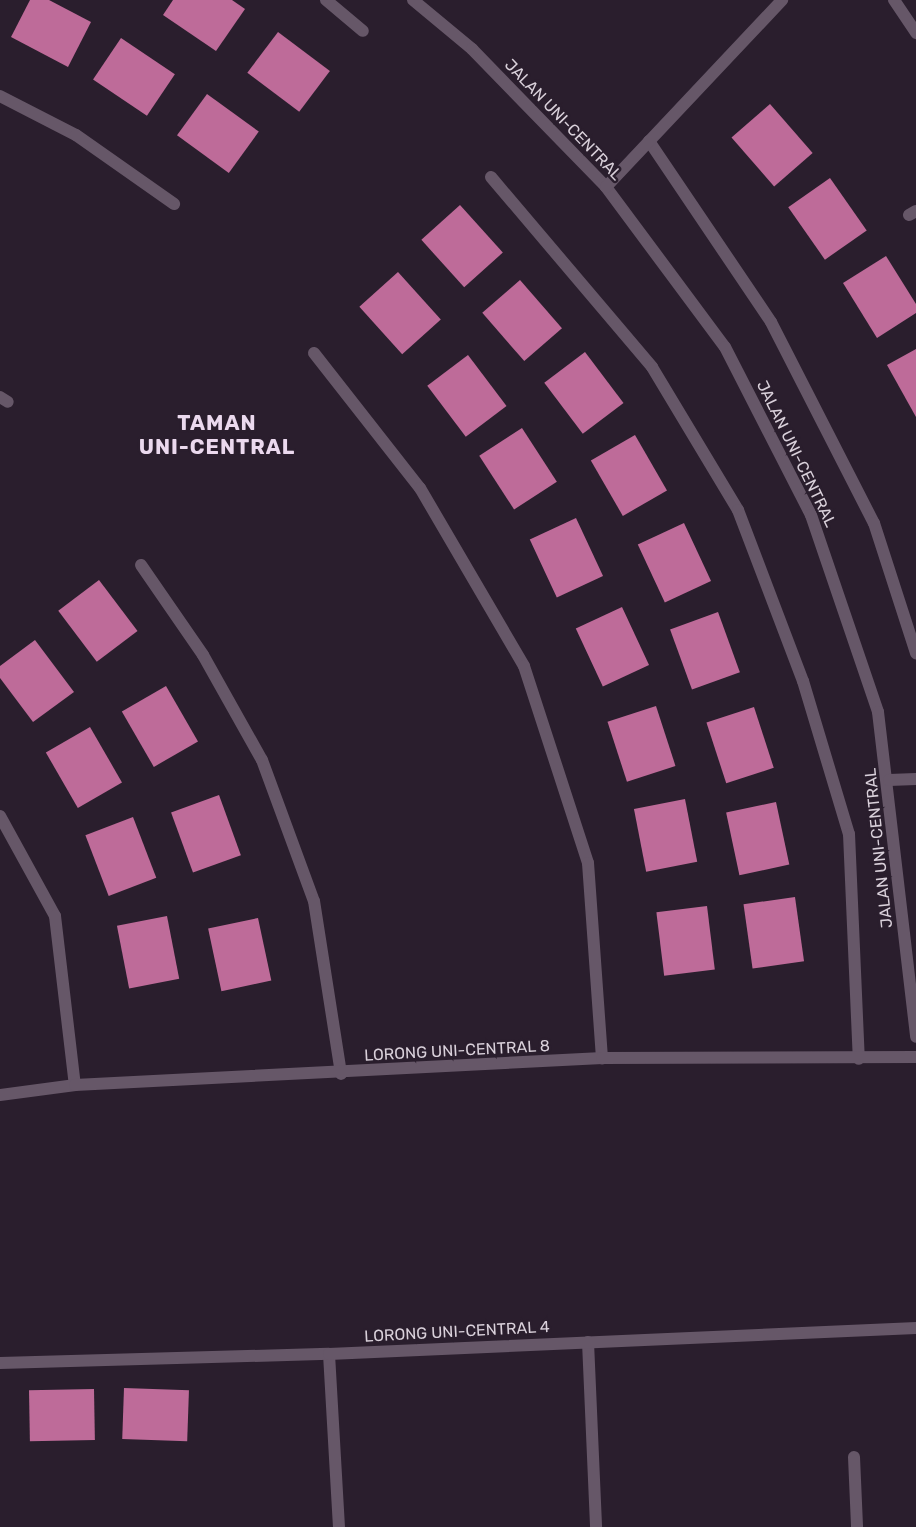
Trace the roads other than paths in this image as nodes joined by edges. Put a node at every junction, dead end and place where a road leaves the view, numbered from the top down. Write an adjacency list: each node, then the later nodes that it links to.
1 (326, 0): 5 (street)
2 (412, 0): 10 (street, JALAN UNI-CENTRAL)
3 (782, 0): 8 (street)
4 (894, 0): 6 (street)
5 (363, 31)
6 (916, 33)
7 (0, 96): 11 (street)
8 (649, 141): 10 (street); 14 (street)
9 (491, 177): 21 (street)
10 (606, 187): 16 (street, JALAN UNI-CENTRAL)
11 (174, 204)
12 (314, 353): 20 (street)
13 (141, 565): 22 (street)
14 (916, 653)
15 (916, 779): 16 (street)
16 (889, 780): 18 (street, JALAN UNI-CENTRAL)
17 (0, 816): 23 (street)
18 (916, 1037)
19 (916, 1057): 21 (street, LORONG UNI-CENTRAL 8)
20 (602, 1058): 21 (street, LORONG UNI-CENTRAL 8); 22 (street, LORONG UNI-CENTRAL 8)
21 (859, 1059)
22 (341, 1074): 23 (street, LORONG UNI-CENTRAL 8)
23 (75, 1085): 24 (street, LORONG UNI-CENTRAL 8)
24 (0, 1095)
25 (916, 1328): 26 (street, LORONG UNI-CENTRAL 4)
26 (588, 1342): 27 (street, LORONG UNI-CENTRAL 4); 31 (street)
27 (329, 1354): 28 (street, LORONG UNI-CENTRAL 4); 30 (street)
28 (0, 1363)
29 (854, 1457): 32 (street)
30 (339, 1527)
31 (596, 1527)
32 (857, 1527)

